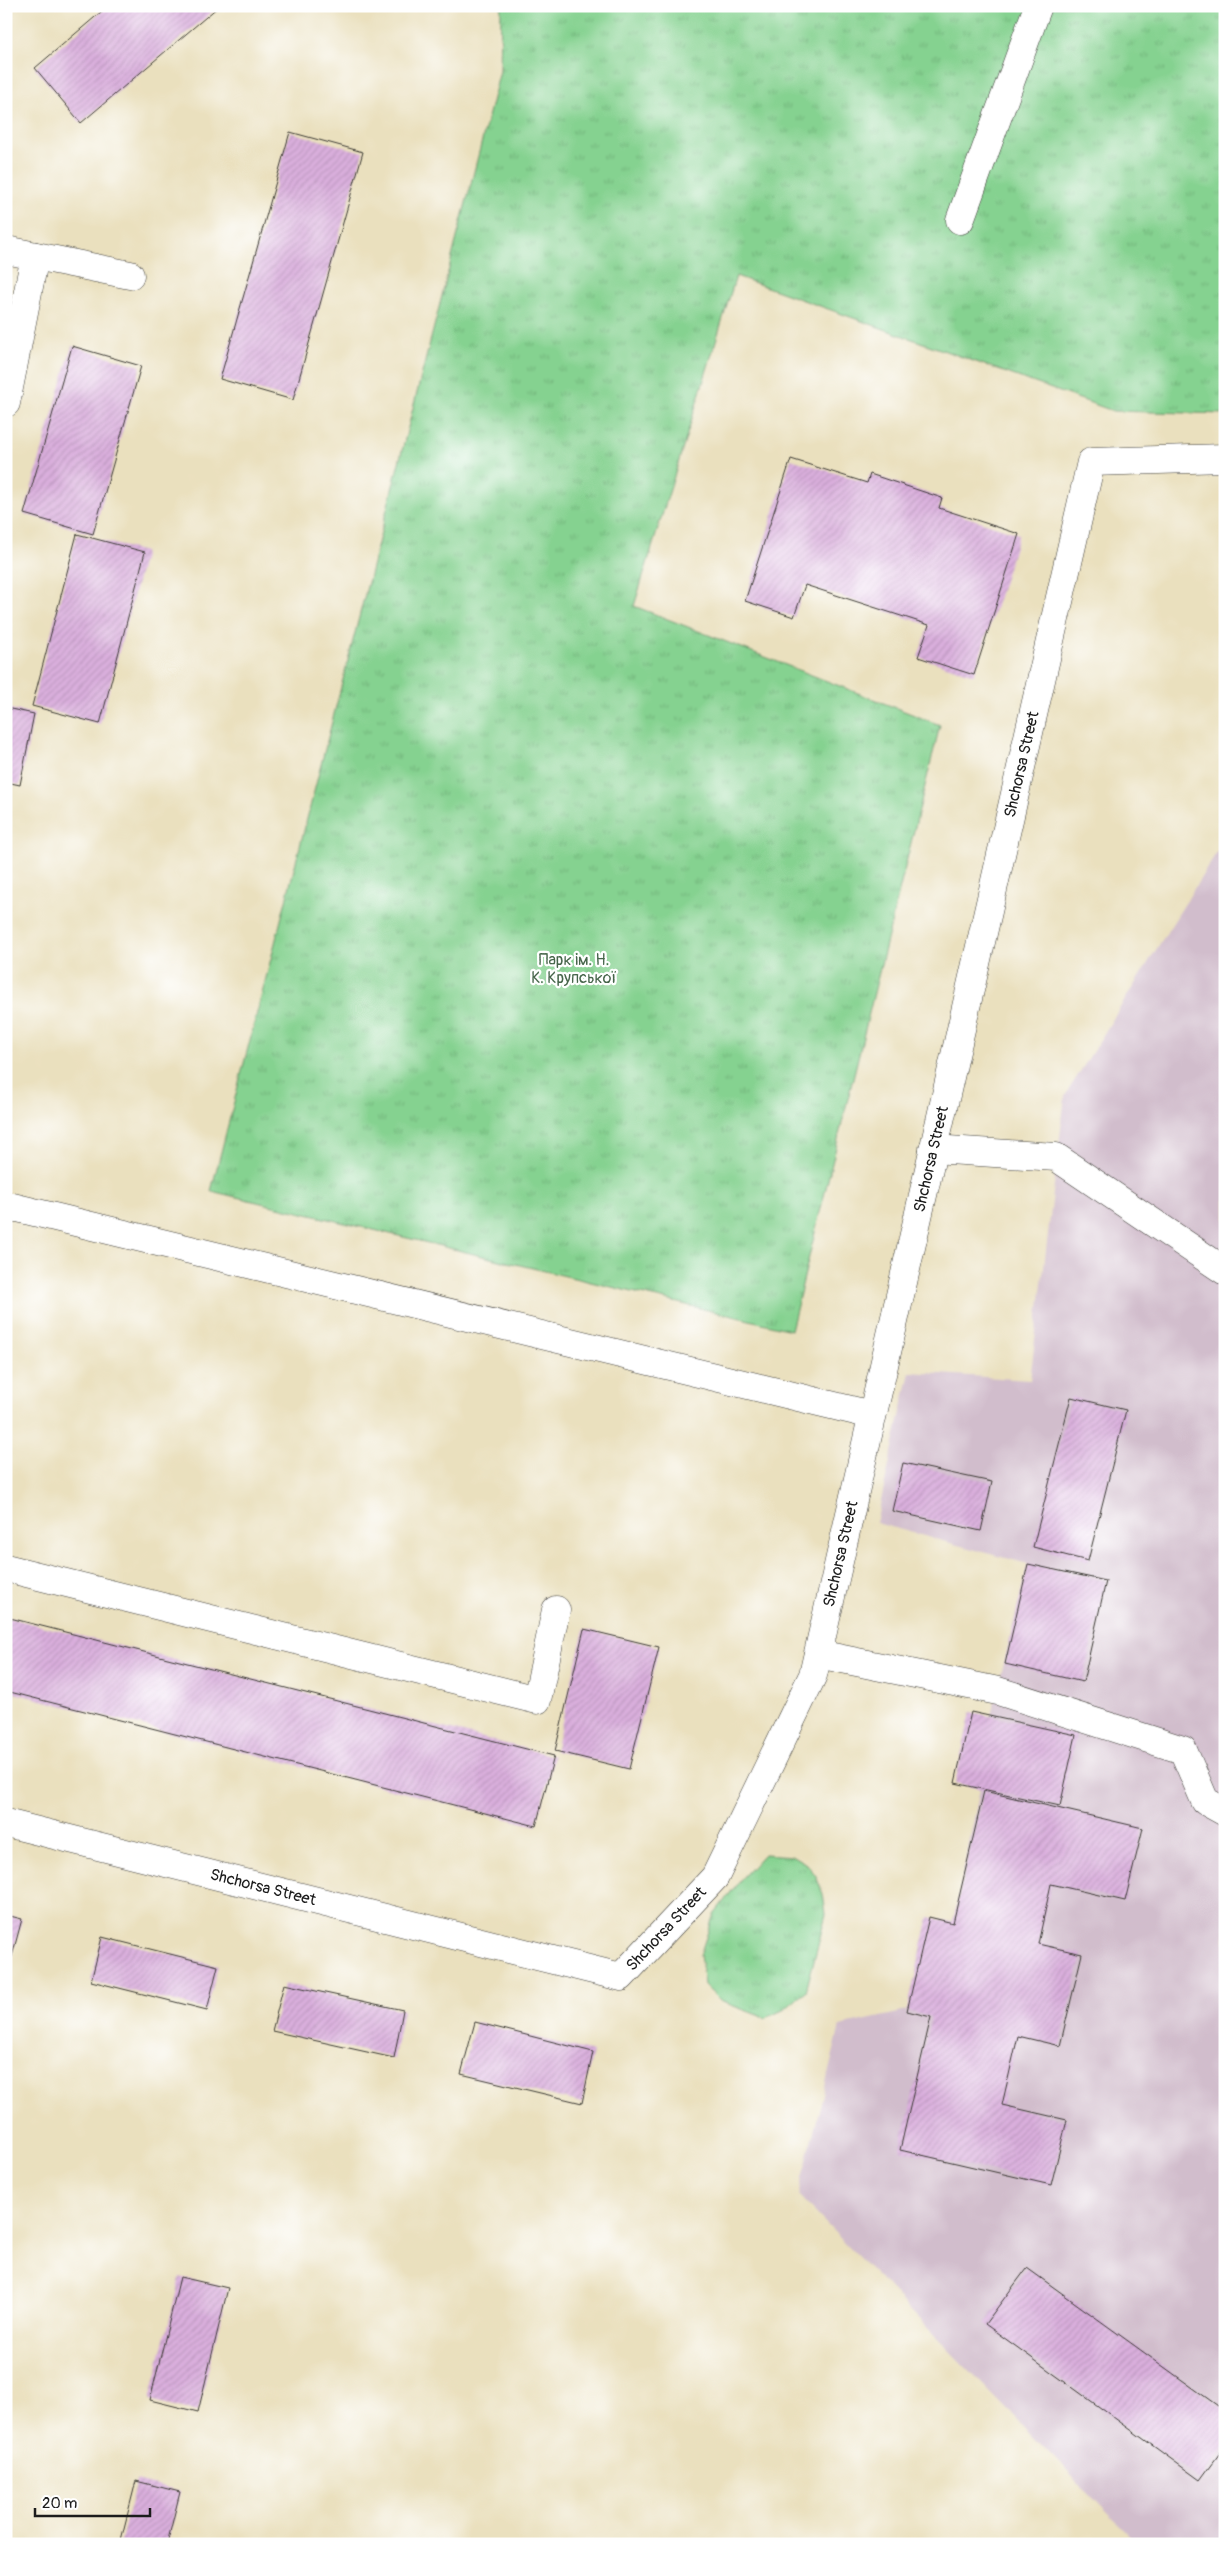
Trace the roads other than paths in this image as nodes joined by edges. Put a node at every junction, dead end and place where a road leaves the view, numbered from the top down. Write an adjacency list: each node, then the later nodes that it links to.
1 (1038, 6): 2 (street)
2 (960, 220)
3 (6, 250): 4 (street)
4 (35, 256): 5 (street); 6 (street)
5 (130, 275)
6 (6, 403)
7 (1225, 458): 8 (street, Shchorsa Street)
8 (933, 1150): 10 (street); 11 (street, Shchorsa Street)
9 (6, 1211): 11 (street)
10 (1225, 1271)
11 (872, 1415): 14 (street, Shchorsa Street)
12 (6, 1568): 13 (street)
13 (556, 1610)
14 (818, 1654): 15 (street); 16 (street, Shchorsa Street)
15 (1225, 1812)
16 (6, 1823)

